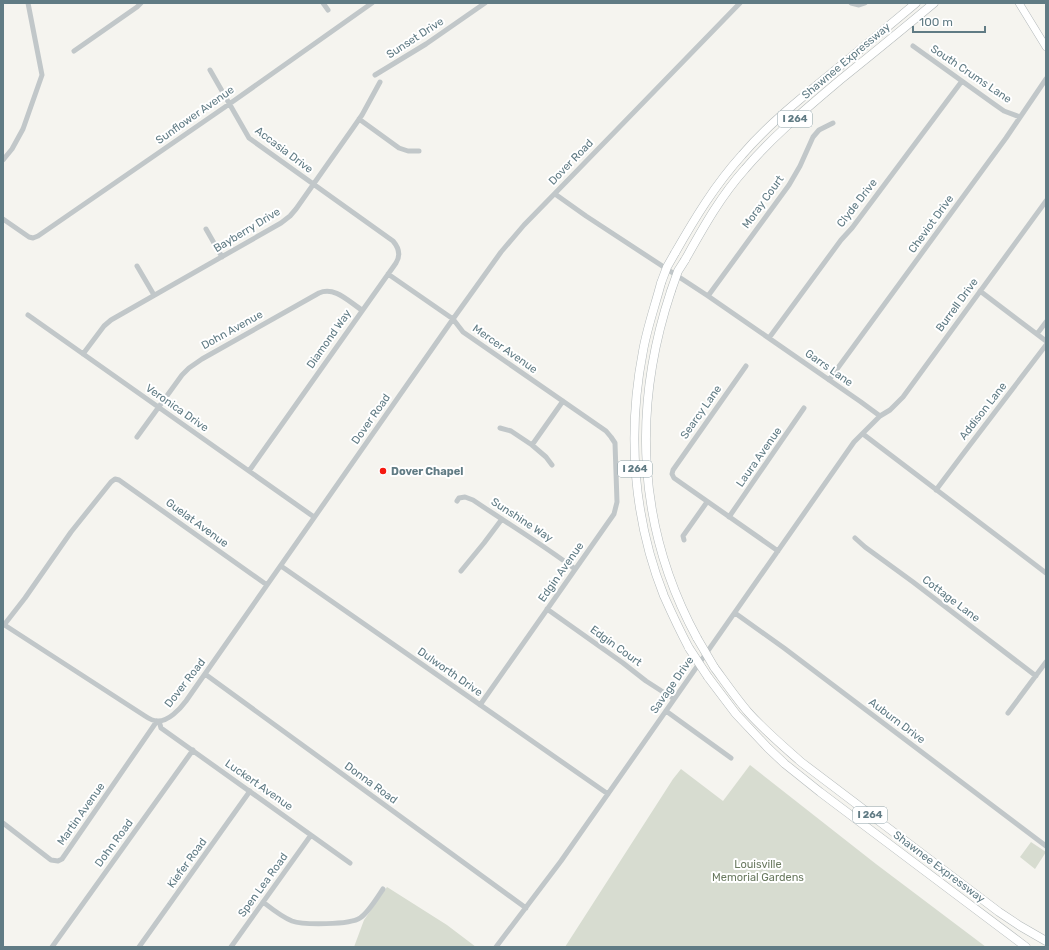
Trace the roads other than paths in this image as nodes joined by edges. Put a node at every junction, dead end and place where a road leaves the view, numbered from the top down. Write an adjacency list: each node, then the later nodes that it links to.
1 (28, 3): 26 (street)
2 (141, 3): 15 (street)
3 (323, 3): 12 (street)
4 (485, 3): 17 (street, Sunset Drive)
5 (740, 3): 28 (street, Dover Road)
6 (851, 3): 11 (street)
7 (916, 3): 102 (highway, Shawnee Expressway / I 264, bridge)
8 (934, 3): 97 (highway, Shawnee Expressway / I 264, bridge)
9 (1019, 3): 14 (main road)
10 (370, 4): 21 (street, Sunflower Avenue)
11 (862, 4)
12 (328, 10)
13 (912, 46): 19 (street, South Crums Lane)
14 (1046, 47)
15 (74, 51)
16 (210, 70): 21 (street, Accasia Drive)
17 (375, 75)
18 (1046, 79): 22 (street, Cheviot Drive)
19 (962, 81): 22 (street, South Crums Lane); 44 (street, Clyde Drive)
20 (380, 82): 23 (street, Bayberry Drive)
21 (229, 104): 27 (street, Accasia Drive); 30 (street, Sunflower Avenue)
22 (1020, 117): 49 (street, Cheviot Drive)
23 (359, 119): 25 (street); 27 (street, Bayberry Drive)
24 (833, 123): 38 (street, Moray Court)
25 (419, 151)
26 (3, 160)
27 (313, 184): 31 (street, Accasia Drive); 33 (street, Bayberry Drive)
28 (555, 194): 38 (street, Garrs Lane); 41 (street, Dover Road)
29 (1046, 201): 36 (street, Burrell Drive)
30 (3, 219)
31 (370, 224): 35 (street, Diamond Way)
32 (206, 228): 33 (street)
33 (222, 257): 37 (street, Bayberry Drive)
34 (137, 266): 37 (street)
35 (388, 274): 39 (street, Diamond Way); 41 (street, Mercer Avenue)
36 (980, 291): 43 (street); 53 (street, Burrell Drive)
37 (154, 295): 47 (street, Bayberry Drive)
38 (708, 296): 44 (street, Garrs Lane)
39 (362, 310): 51 (street, Dohn Avenue); 60 (street, Diamond Way)
40 (28, 315): 47 (street, Veronica Drive)
41 (453, 319): 50 (street, Mercer Avenue); 64 (street, Dover Road)
42 (1046, 322): 43 (street)
43 (1037, 334): 45 (street)
44 (769, 338): 49 (street, Garrs Lane)
45 (1046, 341)
46 (1046, 345): 61 (street, Addison Lane)
47 (84, 354): 51 (street, Veronica Drive)
48 (746, 366): 63 (street, Searcy Lane)
49 (829, 380): 53 (street, Garrs Lane)
50 (563, 401): 57 (street, Mercer Avenue); 58 (street)
51 (158, 407): 56 (street, Dohn Avenue); 60 (street, Veronica Drive)
52 (804, 408): 65 (street, Laura Avenue)
53 (880, 416): 55 (street)
54 (500, 428): 58 (street)
55 (862, 434): 61 (street); 69 (street, Savage Drive)
56 (137, 437)
57 (612, 438): 71 (street, Edgin Avenue)
58 (532, 446): 59 (street)
59 (552, 465)
60 (249, 471): 64 (street, Veronica Drive)
61 (936, 490): 73 (street)
62 (457, 500): 66 (street, Sunshine Way)
63 (707, 502): 65 (street); 68 (street)
64 (314, 517): 70 (street, Dover Road)
65 (729, 517): 69 (street)
66 (502, 519): 71 (street, Sunshine Way); 72 (street)
67 (855, 538): 80 (street, Cottage Lane)
68 (684, 540)
69 (778, 551): 76 (street, Savage Drive)
70 (281, 566): 74 (street, Dover Road); 82 (street, Dulworth Drive)
71 (575, 568): 75 (street, Edgin Avenue)
72 (461, 571)
73 (1046, 572)
74 (267, 585): 77 (street, Guelat Avenue); 79 (street, Dover Road)
75 (547, 609): 81 (street, Edgin Court); 82 (street, Edgin Avenue)
76 (734, 613): 81 (street, Savage Drive); 92 (street, Auburn Drive)
77 (4, 625): 85 (street)
78 (1046, 662): 80 (street)
79 (205, 674): 85 (street, Dover Road); 96 (street, Donna Road)
80 (1036, 676): 84 (street)
81 (674, 699): 83 (street, Savage Drive)
82 (480, 705): 89 (street, Dulworth Drive)
83 (666, 711): 87 (street); 89 (street, Savage Drive)
84 (1008, 713)
85 (158, 721): 86 (street, Luckert Avenue); 90 (street, Martin Avenue)
86 (193, 750): 88 (street, Luckert Avenue); 98 (street, Dohn Road)
87 (731, 758)
88 (250, 791): 91 (street, Luckert Avenue); 99 (street, Kiefer Road)
89 (608, 794): 96 (street, Savage Drive)
90 (3, 824)
91 (311, 835): 93 (street, Luckert Avenue); 95 (street, Spen Lea Road)
92 (1046, 846)
93 (350, 863)
94 (383, 889): 95 (street)
95 (263, 902): 100 (street, Spen Lea Road)
96 (526, 908): 101 (street, Savage Drive)
97 (1046, 941)
98 (52, 947)
99 (139, 947)
100 (231, 947)
101 (496, 947)
102 (1026, 947)

